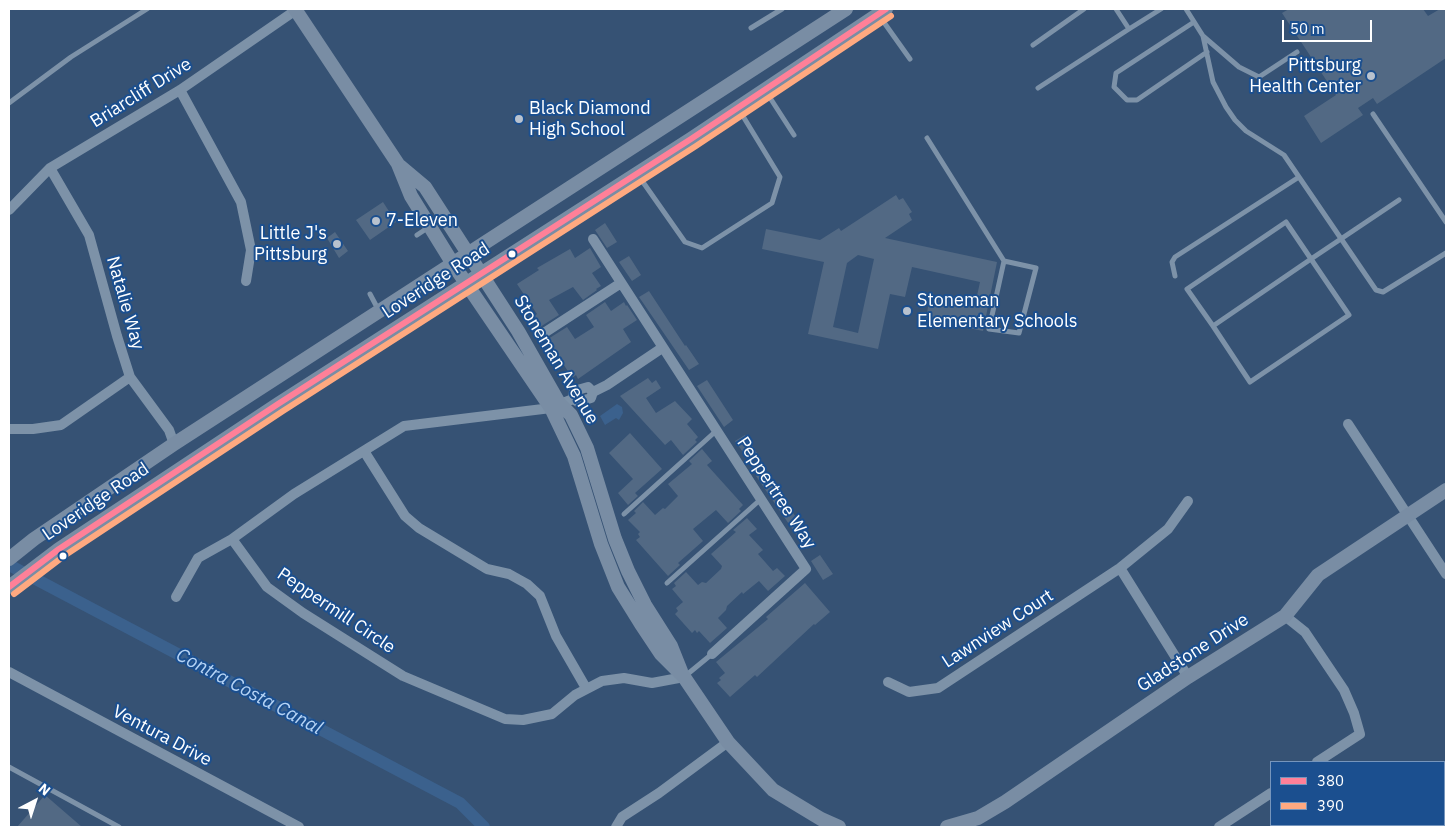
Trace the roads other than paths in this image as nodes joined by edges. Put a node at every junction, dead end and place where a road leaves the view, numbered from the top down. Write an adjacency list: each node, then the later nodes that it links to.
1 (146, 9): 21 (lane)
2 (296, 9): 19 (street, Briarcliff Drive); 26 (main road, Stoneman Avenue)
3 (782, 9): 11 (lane)
4 (846, 9): 37 (main road, Loveridge Road)
5 (1084, 9): 14 (lane)
6 (1116, 9): 12 (lane)
7 (1161, 9): 12 (lane)
8 (1186, 9): 10 (lane)
9 (882, 11): 17 (lane); 20 (main road, Loveridge Road)
10 (1194, 22): 13 (lane); 15 (lane)
11 (750, 28)
12 (1129, 29): 18 (lane)
13 (1202, 36): 15 (lane); 16 (lane)
14 (1034, 45)
15 (1207, 52): 29 (lane)
16 (1297, 52)
17 (910, 59)
18 (1038, 88)
19 (180, 90): 27 (street, Briarcliff Drive); 44 (street)
20 (764, 90): 22 (main road, Loveridge Road); 24 (lane)
21 (9, 103)
22 (737, 108): 28 (main road, Loveridge Road); 28 (lane)
23 (1373, 114): 32 (lane)
24 (794, 135)
25 (927, 138): 40 (lane)
26 (398, 164): 33 (main road, Stoneman Avenue); 37 (main road, Stoneman Avenue)
27 (50, 168): 31 (street, Briarcliff Drive); 52 (street, Natalie Way)
28 (637, 174): 42 (main road, Loveridge Road)
29 (1299, 177): 36 (lane); 43 (lane)
30 (1399, 200): 36 (lane)
31 (9, 210)
32 (1446, 222)
33 (430, 226): 34 (lane); 41 (main road, Stoneman Avenue)
34 (417, 235)
35 (593, 239): 45 (street, Peppertree Way)
36 (1342, 239): 38 (lane); 39 (lane)
37 (468, 253): 41 (main road, Loveridge Road); 42 (main road, Stoneman Avenue)
38 (1446, 253)
39 (1311, 259): 49 (lane); 49 (lane); 49 (lane)
40 (1004, 261): 40 (lane)
41 (453, 264): 46 (main road, Stoneman Avenue); 48 (main road, Loveridge Road)
42 (481, 274): 46 (main road, Loveridge Road); 53 (main road, Stoneman Avenue)
43 (1175, 276)
44 (246, 281)
45 (621, 283): 50 (street); 51 (street, Peppertree Way)
46 (467, 284): 53 (main road, Stoneman Avenue); 69 (main road, Loveridge Road)
47 (370, 294): 48 (lane)
48 (379, 311): 57 (main road, Loveridge Road)
49 (1212, 326)
50 (544, 333)
51 (662, 348): 53 (street); 56 (street, Peppertree Way)
52 (130, 378): 55 (street); 57 (street, Natalie Way)
53 (555, 406): 58 (street); 74 (main road, Stoneman Avenue)
54 (1348, 424): 63 (street)
55 (9, 429)
56 (716, 431): 60 (street, Peppertree Way); 62 (lane)
57 (174, 444): 65 (main road, Loveridge Road)
58 (364, 451): 64 (street); 77 (street)
59 (1446, 490): 63 (main road, Gladstone Drive)
60 (761, 499): 68 (lane); 72 (street, Peppertree Way)
61 (1188, 501): 66 (street, Lawnview Court)
62 (624, 514)
63 (1407, 515): 67 (street); 71 (main road, Gladstone Drive)
64 (232, 539): 70 (street); 77 (street, Peppermill Circle)
65 (9, 559)
66 (1120, 568): 75 (street); 76 (street, Lawnview Court)
67 (1446, 574)
68 (667, 583)
69 (11, 585)
70 (176, 596)
71 (1285, 616): 75 (main road, Gladstone Drive); 79 (street)
72 (712, 654): 74 (lane, Peppertree Way)
73 (9, 672): 83 (street, Ventura Drive)
74 (684, 677): 77 (street, Peppermill Circle); 78 (main road, Stoneman Avenue)
75 (1188, 677): 86 (main road, Gladstone Drive)
76 (888, 682)
77 (586, 688)
78 (728, 742): 84 (street); 85 (main road)
79 (1319, 761)
80 (9, 767): 82 (lane)
81 (1270, 794): 87 (street)
82 (119, 827)
83 (300, 827)
84 (616, 827)
85 (840, 827)
86 (947, 827)
87 (1219, 827)

